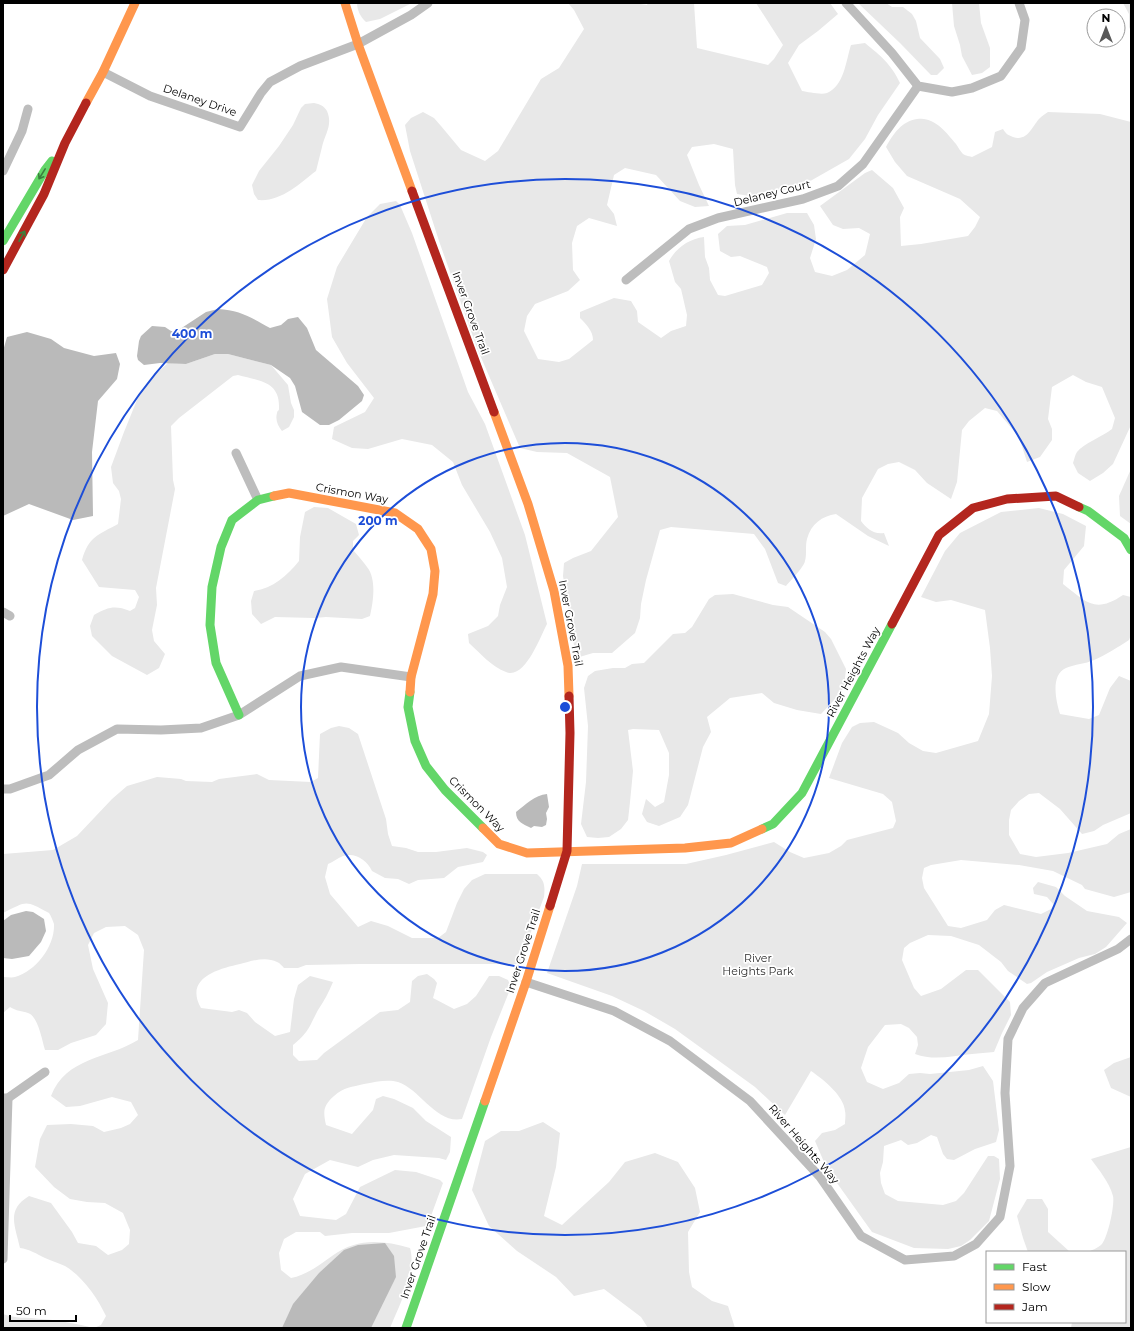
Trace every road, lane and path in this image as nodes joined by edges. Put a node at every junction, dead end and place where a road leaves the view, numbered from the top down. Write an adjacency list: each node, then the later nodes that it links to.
1 (135, 3): 7 (street)
2 (345, 3): 6 (street, Inver Grove Trail)
3 (428, 3): 6 (street)
4 (846, 3): 8 (street)
5 (1019, 3): 8 (street)
6 (358, 44): 7 (street, Delaney Drive); 21 (street, Inver Grove Trail)
7 (103, 72): 10 (street)
8 (918, 86): 14 (street, Delaney Court)
9 (28, 109): 11 (street)
10 (65, 143): 12 (street, one-way to 12); 13 (street, one-way to 10)
11 (3, 171)
12 (3, 241)
13 (3, 270)
14 (626, 280)
15 (236, 454): 16 (street)
16 (258, 500): 18 (street, Crismon Way); 19 (street, Crismon Way)
17 (1131, 550): 21 (street, River Heights Way)
18 (411, 677): 19 (street); 21 (street, Crismon Way)
19 (239, 715): 20 (street)
20 (3, 788)
21 (568, 851): 23 (street, Inver Grove Trail)
22 (1131, 939): 23 (street, River Heights Way)
23 (526, 982): 27 (street, Inver Grove Trail)
24 (45, 1072): 25 (street)
25 (6, 1098): 26 (street)
26 (3, 1259)
27 (406, 1328)

